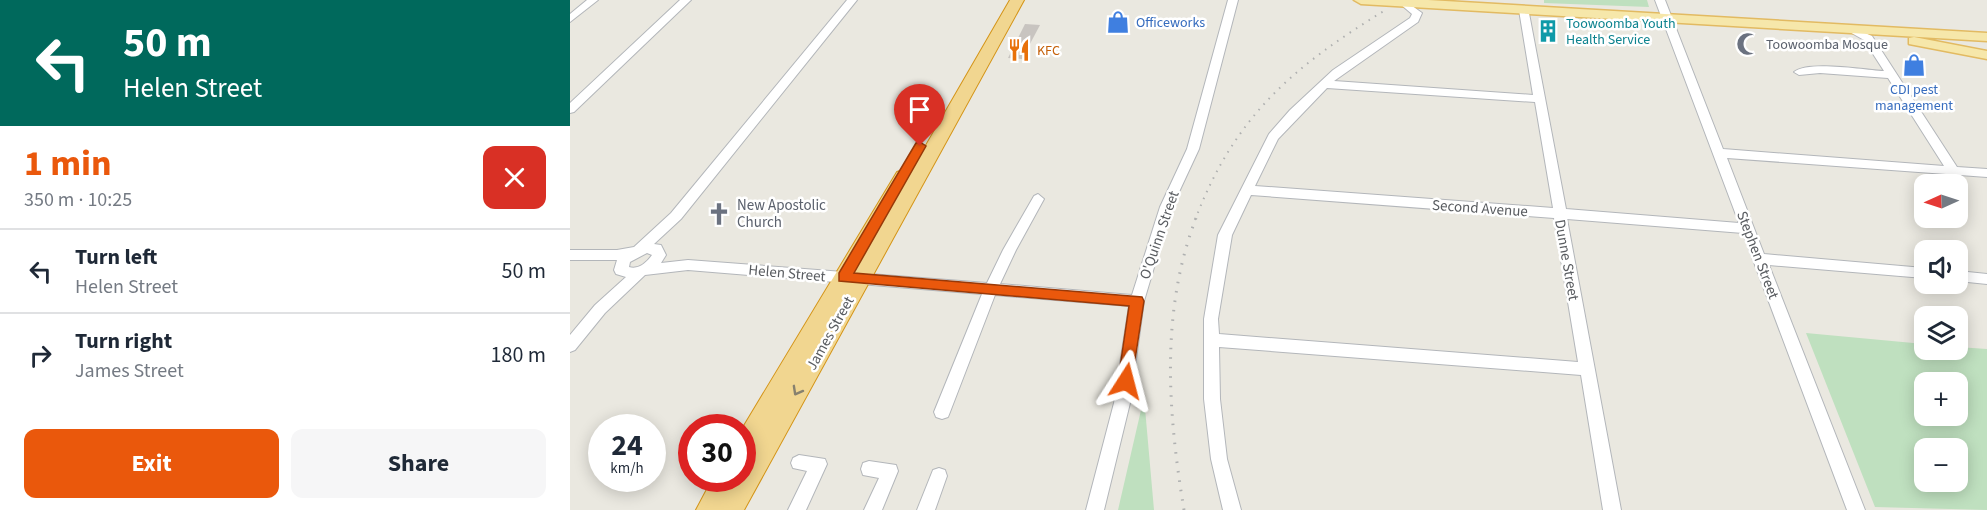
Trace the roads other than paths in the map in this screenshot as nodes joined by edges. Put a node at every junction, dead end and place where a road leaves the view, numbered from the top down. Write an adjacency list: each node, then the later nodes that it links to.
1 (593, 0): 11 (street)
2 (686, 0): 22 (street)
3 (852, 0): 29 (street)
4 (1233, 0): 44 (street, O'Quinn Street)
5 (1361, 0): 8 (main road)
6 (1660, 0): 10 (street, Stephen Street)
7 (1011, 1): 41 (highway, James Street)
8 (1409, 2): 9 (main road); 20 (street)
9 (1524, 10): 10 (main road); 21 (street, Dunne Street)
10 (1667, 17): 12 (main road); 23 (street, Stephen Street)
11 (570, 19)
12 (1874, 35): 13 (main road); 14 (main road); 15 (main road); 19 (street)
13 (1902, 39): 15 (main road); 17 (main road)
14 (1987, 39): 15 (main road)
15 (1961, 42): 16 (main road)
16 (1987, 50)
17 (1987, 55)
18 (1800, 72): 19 (street)
19 (1891, 75): 24 (street)
20 (1325, 84): 21 (street); 26 (street)
21 (1538, 99): 28 (street, Dunne Street)
22 (570, 110)
23 (1719, 153): 24 (street); 30 (street, Stephen Street)
24 (1954, 171): 25 (street)
25 (1987, 173)
26 (1248, 190): 28 (street, Second Avenue); 46 (street)
27 (1038, 199): 43 (street)
28 (1559, 214): 30 (street, Second Avenue); 48 (street, Dunne Street)
29 (676, 216): 31 (street); 32 (street)
30 (1747, 228): 35 (street, Stephen Street)
31 (637, 250): 32 (street, Helen Street); 34 (street); 37 (street)
32 (659, 253): 36 (street, Helen Street); 38 (street)
33 (570, 255): 34 (street)
34 (587, 257): 37 (street)
35 (1760, 259): 39 (street); 63 (street, Stephen Street)
36 (688, 265): 38 (street, Helen Street); 41 (street, Helen Street)
37 (621, 269): 38 (street, Helen Street); 45 (street)
38 (642, 272): 45 (street)
39 (1914, 272)
40 (1968, 277): 42 (street)
41 (852, 278): 43 (street, Helen Street); 50 (highway, James Street); 56 (highway, James Street, one-way to 56)
42 (1987, 279)
43 (992, 291): 44 (street, Helen Street); 49 (street)
44 (1137, 301): 60 (street, O'Quinn Street)
45 (600, 309): 47 (street)
46 (1211, 340): 48 (street); 61 (street)
47 (570, 346)
48 (1587, 369): 62 (street, Dunne Street)
49 (942, 412)
50 (756, 429)
51 (799, 463): 57 (street)
52 (869, 469): 58 (street)
53 (939, 476): 59 (street)
54 (719, 492): 55 (highway)
55 (708, 510)
56 (730, 510)
57 (797, 510)
58 (873, 510)
59 (926, 510)
60 (1095, 510)
61 (1232, 510)
62 (1612, 510)
63 (1856, 510)

